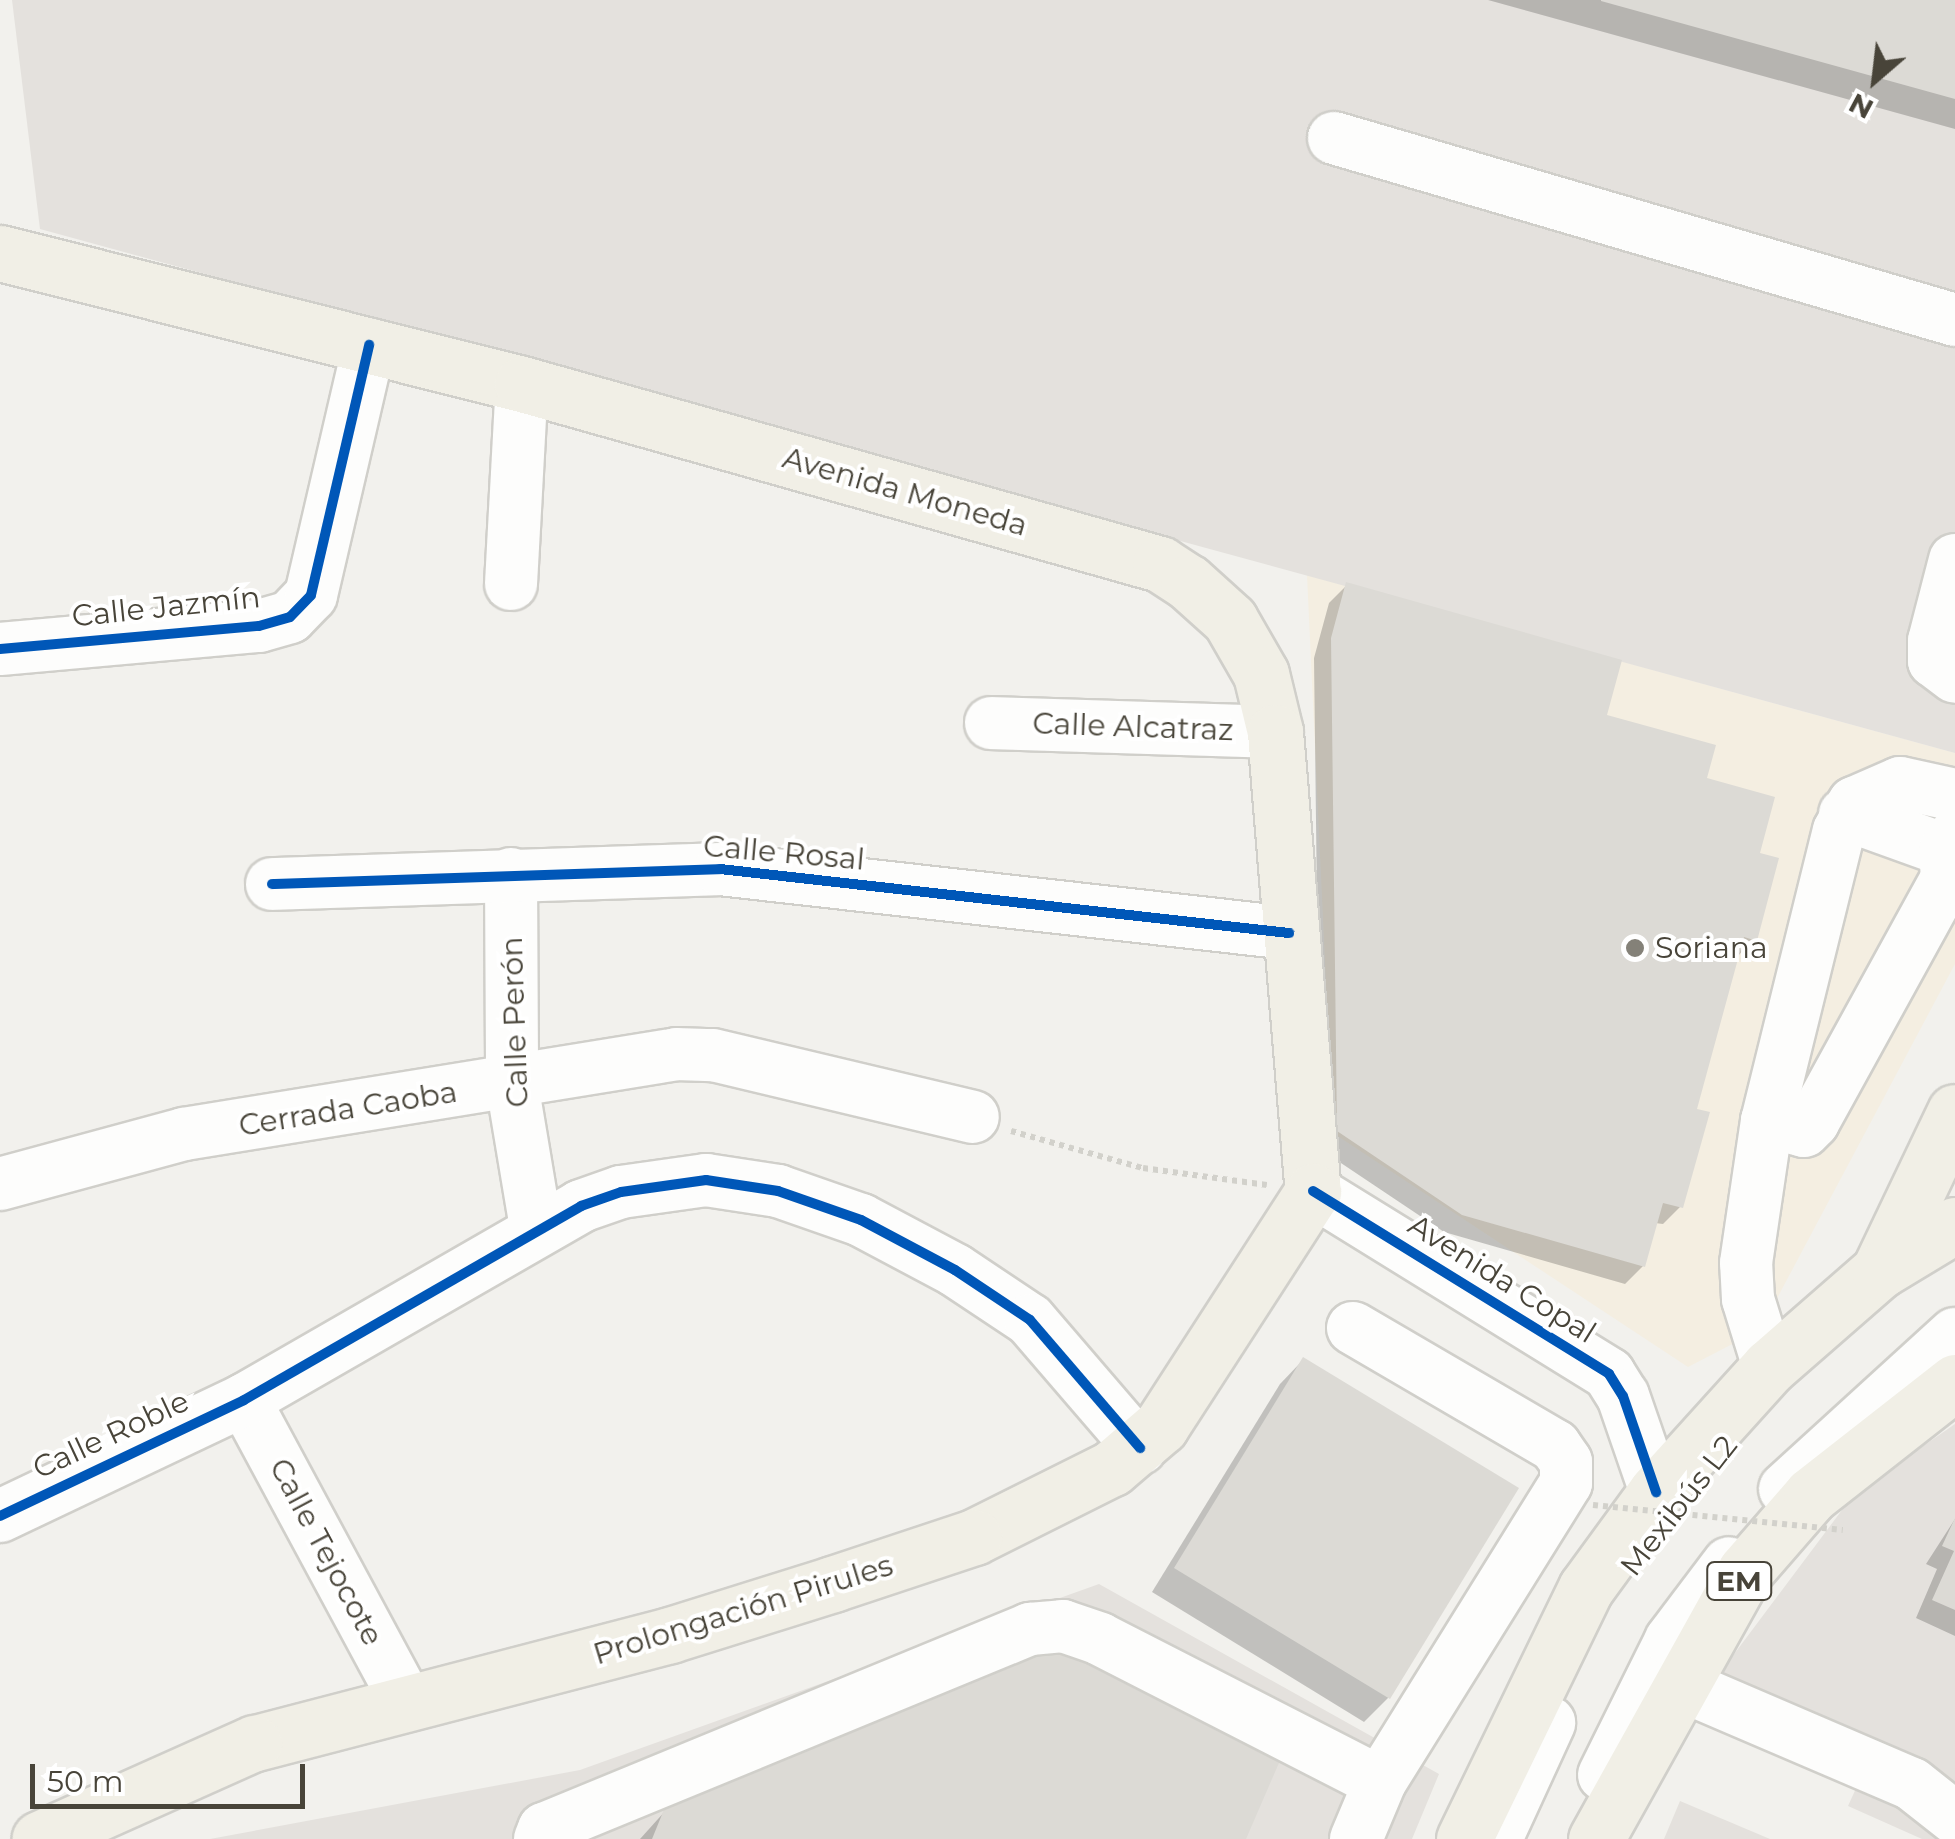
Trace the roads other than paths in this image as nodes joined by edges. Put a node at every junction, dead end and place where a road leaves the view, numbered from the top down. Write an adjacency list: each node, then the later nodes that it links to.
1 (1334, 138): 3 (street)
2 (0, 253): 4 (main road, Avenida Moneda)
3 (1955, 320)
4 (368, 345): 5 (main road, Avenida Moneda); 8 (street, Calle Jazmín)
5 (522, 384): 7 (street); 11 (main road, Avenida Moneda)
6 (1955, 560): 9 (street)
7 (511, 584)
8 (0, 648)
9 (1955, 677)
10 (990, 723): 11 (street, Calle Alcatraz)
11 (1275, 732): 17 (main road, Avenida Moneda)
12 (1955, 795): 13 (street)
13 (1845, 814): 14 (street); 21 (street)
14 (1950, 860): 21 (street)
15 (511, 874): 16 (street, Calle Rosal); 17 (street, Calle Rosal); 18 (street, Calle Perón)
16 (272, 884)
17 (1288, 934): 23 (main road, Avenida Moneda)
18 (512, 1084): 20 (street); 22 (street, Cerrada Caoba); 25 (street, Calle Perón)
19 (1955, 1112): 27 (main road)
20 (973, 1118)
21 (1767, 1120): 30 (street)
22 (0, 1184)
23 (1312, 1191): 33 (main road, Prolongación Pirules); 34 (street, Avenida Copal)
24 (1955, 1225): 27 (main road)
25 (536, 1228): 32 (street, Calle Roble); 33 (street, Calle Roble)
26 (1955, 1246): 44 (street, Mexibús L2)
27 (1879, 1271): 30 (main road)
28 (1353, 1328): 38 (street)
29 (1955, 1334): 45 (street)
30 (1768, 1367): 34 (main road)
31 (1952, 1386): 36 (main road, EM)
32 (244, 1400): 35 (street, Calle Roble); 37 (street, Calle Tejocote)
33 (1140, 1448): 37 (main road, Prolongación Pirules)
34 (1656, 1492): 43 (main road)
35 (0, 1516)
36 (1681, 1685): 39 (street); 46 (main road, EM)
37 (408, 1705): 41 (main road, Prolongación Pirules)
38 (1380, 1782): 40 (street); 42 (street)
39 (1955, 1818)
40 (531, 1836)
41 (39, 1839)
42 (1356, 1839)
43 (1464, 1839)
44 (1496, 1839)
45 (1573, 1839)
46 (1596, 1839)

